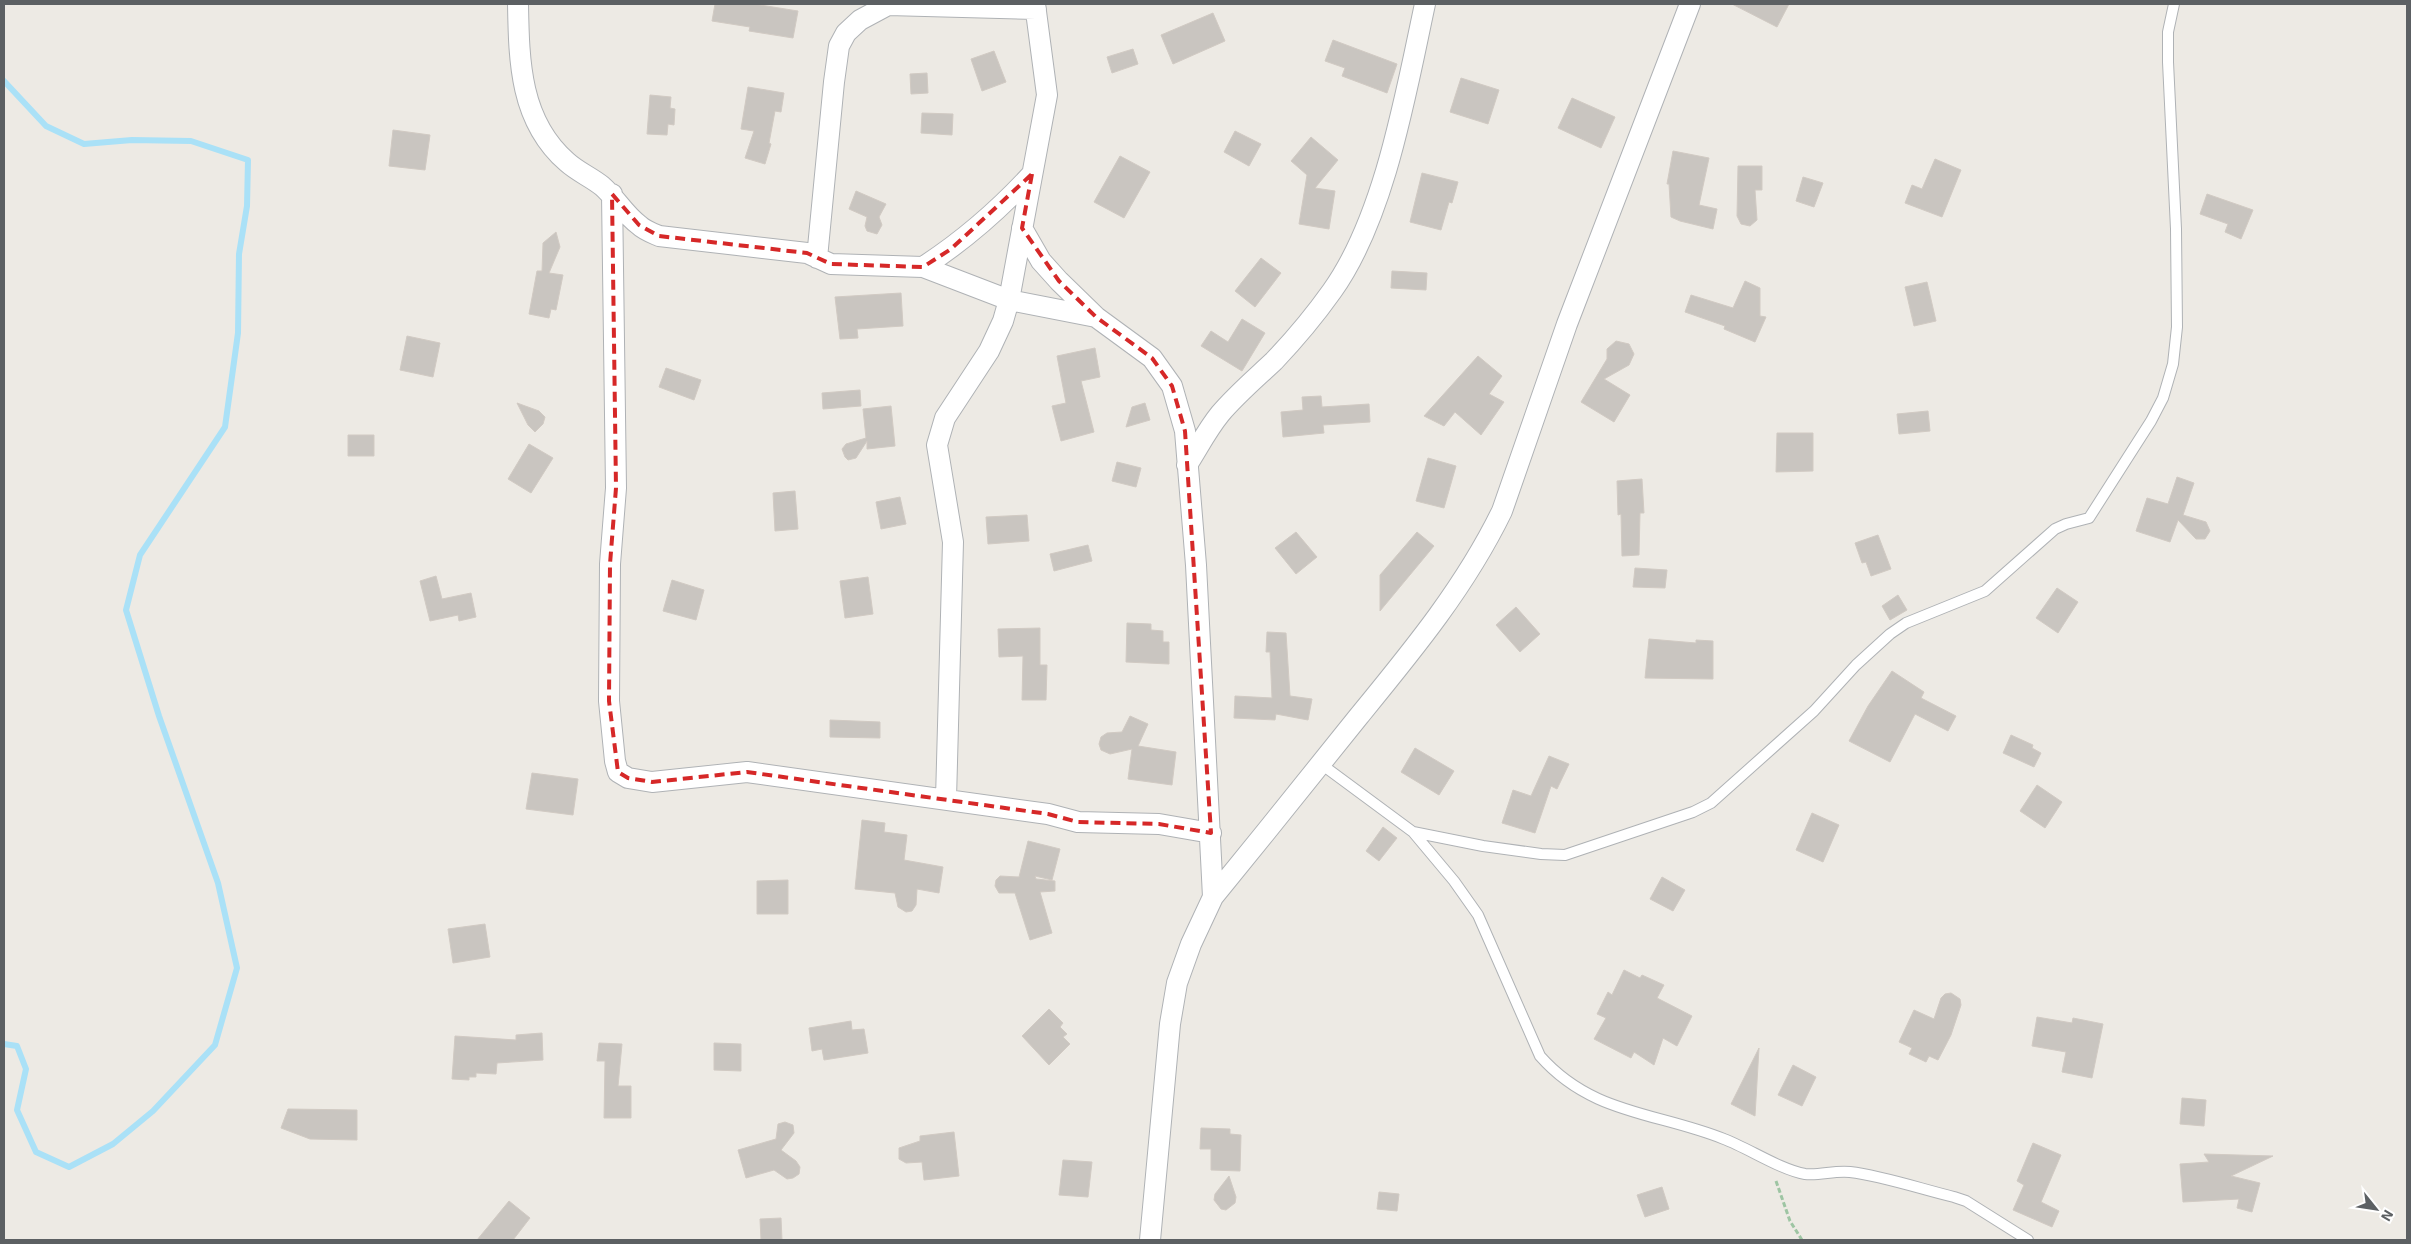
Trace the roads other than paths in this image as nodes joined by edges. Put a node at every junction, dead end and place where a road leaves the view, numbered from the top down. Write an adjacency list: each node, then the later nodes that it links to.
1 (518, 4): 7 (street)
2 (1425, 4): 13 (street)
3 (1690, 4): 14 (street)
4 (2174, 4): 16 (lane)
5 (1036, 6): 6 (street); 9 (street)
6 (1032, 174): 8 (street); 10 (street)
7 (612, 194): 9 (street); 15 (street)
8 (1022, 228): 11 (street); 12 (street)
9 (818, 258): 10 (street)
10 (923, 267): 11 (street)
11 (1009, 300): 12 (street); 15 (street)
12 (1096, 316): 13 (street)
13 (1187, 465): 17 (street)
14 (1321, 764): 16 (lane); 18 (street)
15 (946, 800): 17 (street)
16 (1413, 832): 20 (lane)
17 (1211, 833): 18 (street)
18 (1213, 897): 19 (street)
19 (1150, 1240)
20 (2028, 1240)

